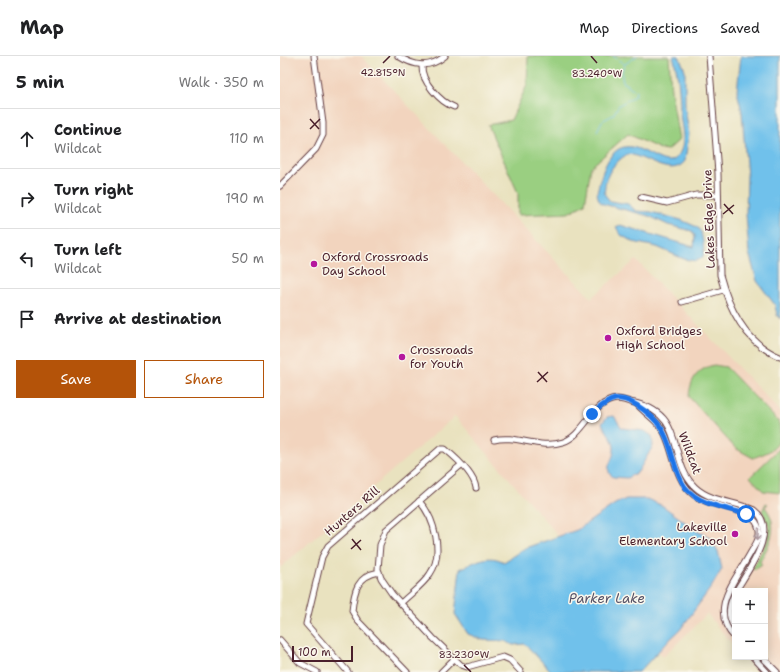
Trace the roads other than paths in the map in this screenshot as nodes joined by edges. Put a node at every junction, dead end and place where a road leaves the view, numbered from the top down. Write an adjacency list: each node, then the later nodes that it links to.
1 (314, 56): 7 (street)
2 (398, 56): 5 (street)
3 (445, 56): 5 (street)
4 (709, 56): 8 (street, Lakes Edge Drive)
5 (422, 66): 6 (street)
6 (454, 107)
7 (280, 186)
8 (718, 195): 9 (street); 10 (street, Lakes Edge Drive)
9 (641, 197)
10 (723, 290): 11 (street); 12 (street, Lakes Edge Drive)
11 (682, 302)
12 (780, 357)
13 (637, 404): 14 (street, Wildcat); 18 (street, Wildcat); 19 (street, Wildcat)
14 (494, 440)
15 (461, 465): 16 (street, Hunters Rill); 17 (street); 33 (street, Hunters Rill)
16 (476, 488)
17 (419, 501): 20 (street); 25 (street)
18 (754, 510): 19 (street); 22 (street)
19 (751, 516): 21 (street, one-way to 21)
20 (379, 572): 25 (street); 34 (street)
21 (735, 588)
22 (736, 588)
23 (732, 594): 27 (street)
24 (732, 597): 26 (street)
25 (401, 602): 29 (street)
26 (732, 622)
27 (732, 635)
28 (280, 640): 32 (street)
29 (454, 659): 35 (street); 36 (street)
30 (756, 660): 37 (street)
31 (765, 660): 38 (street)
32 (317, 672)
33 (348, 672)
34 (407, 672)
35 (441, 672)
36 (521, 672)
37 (767, 672)
38 (777, 672)

